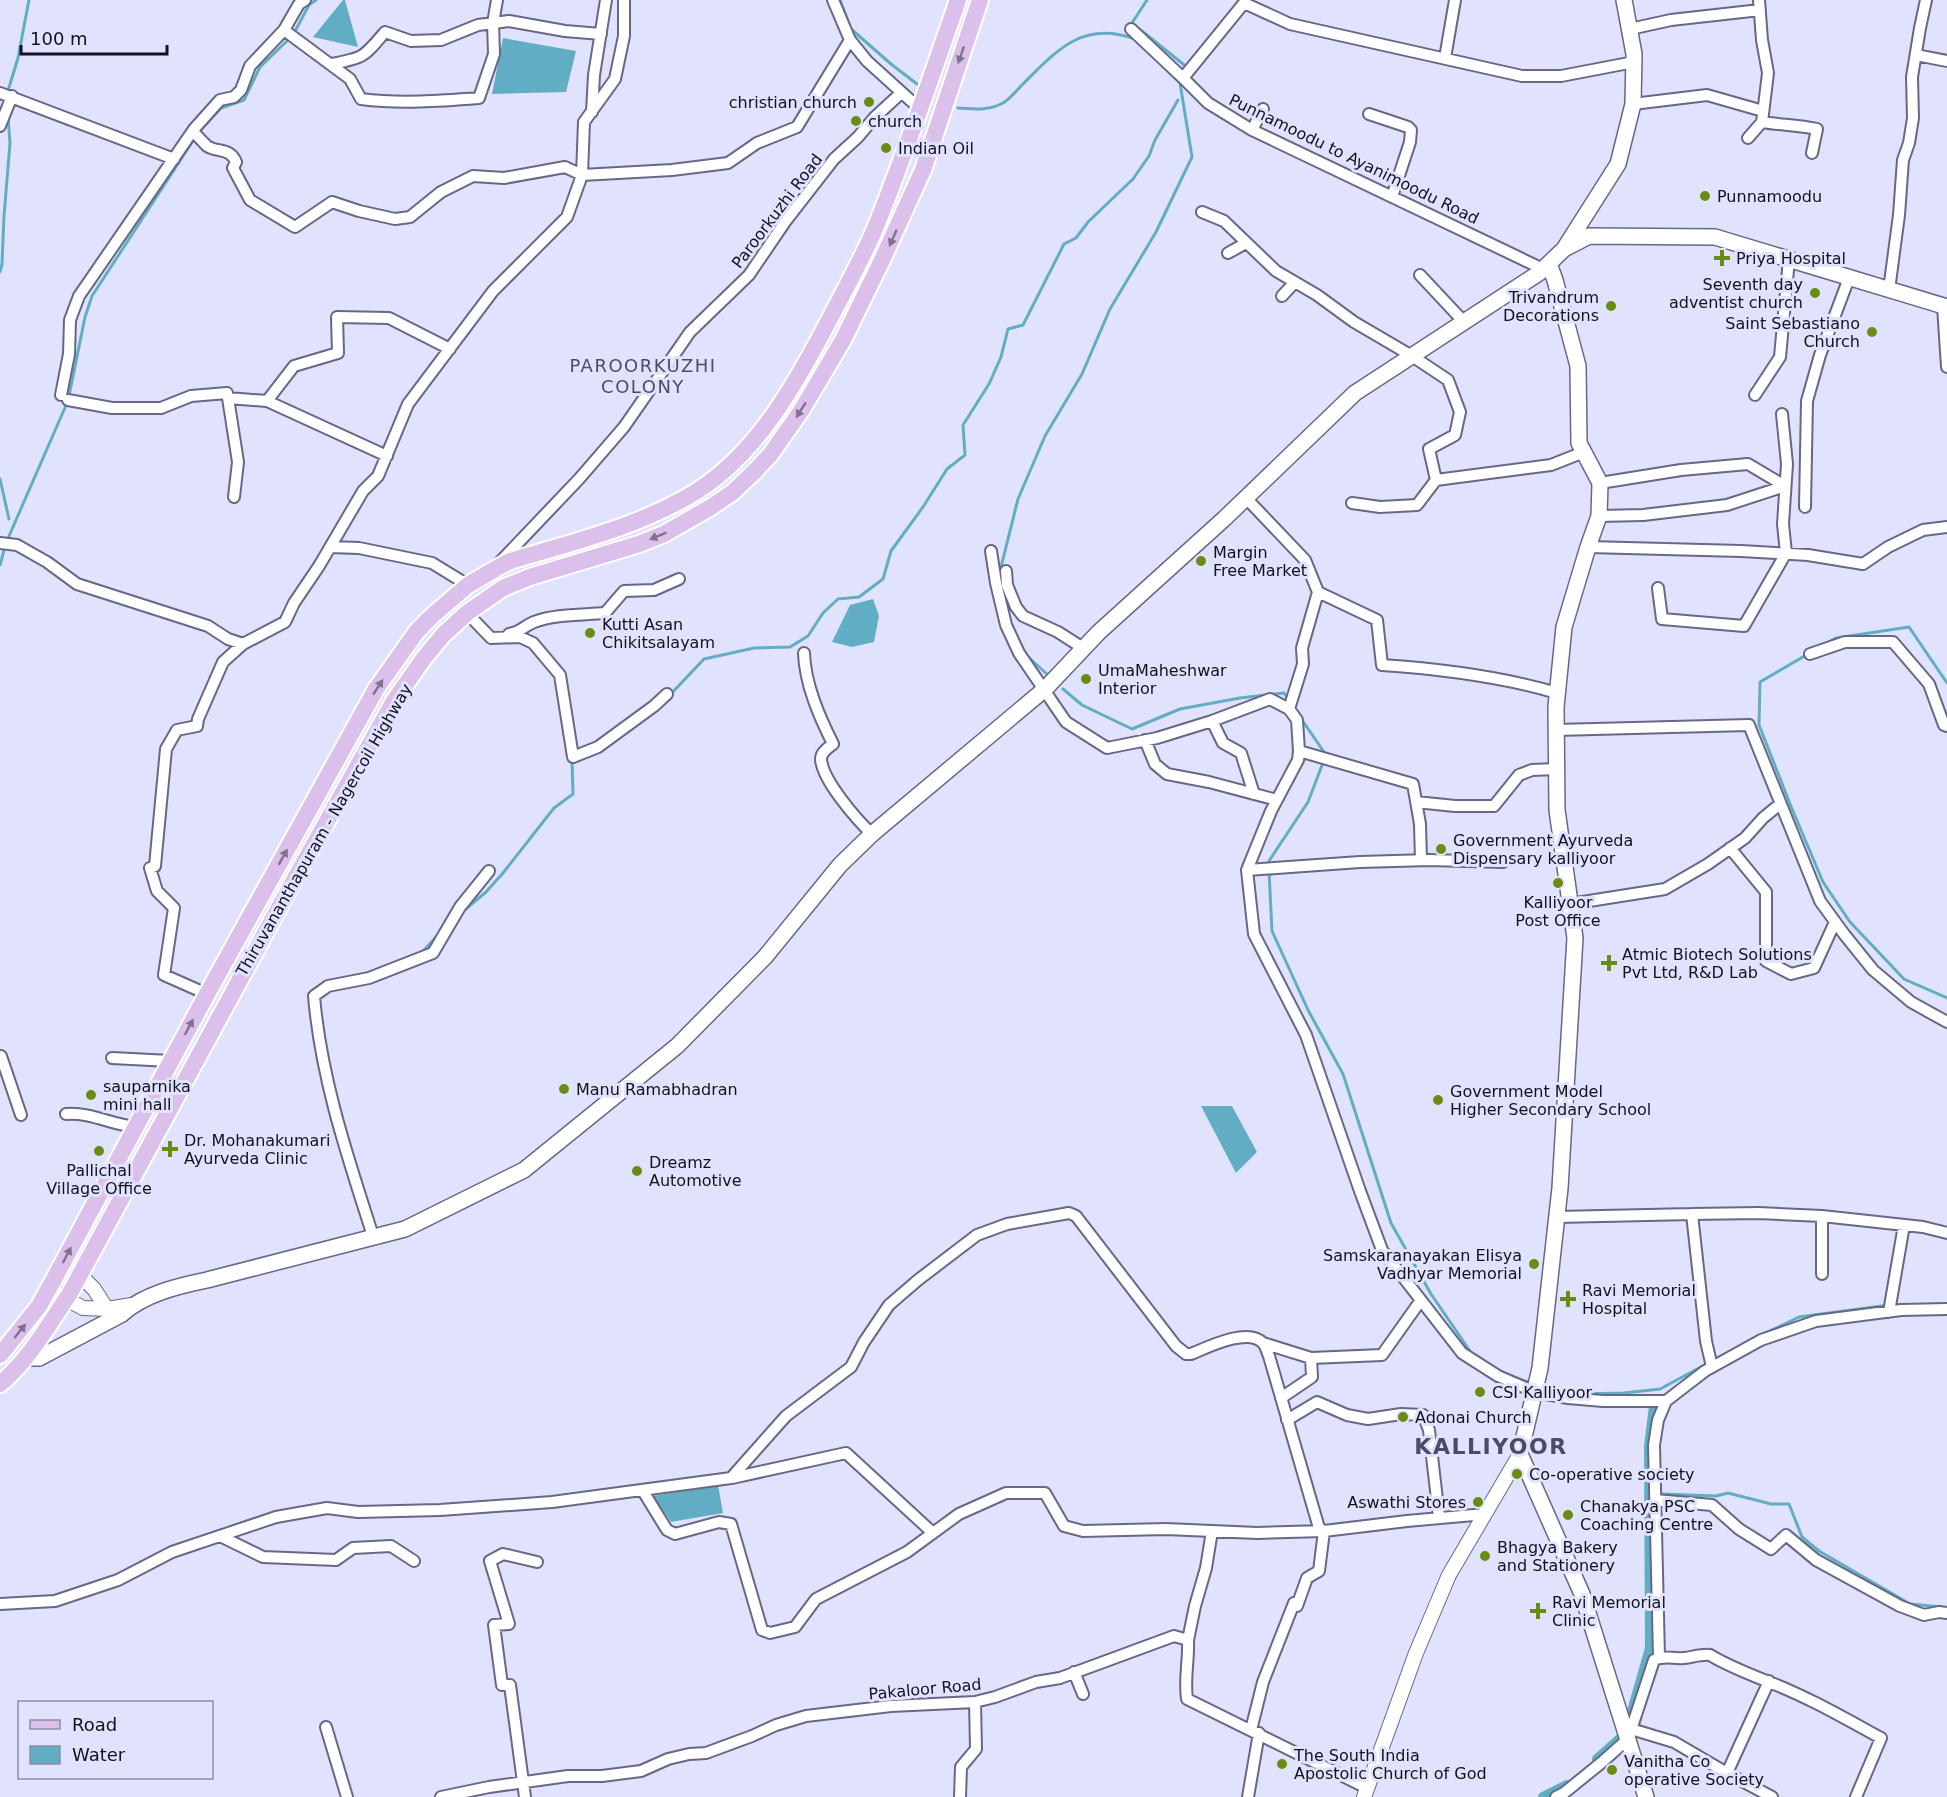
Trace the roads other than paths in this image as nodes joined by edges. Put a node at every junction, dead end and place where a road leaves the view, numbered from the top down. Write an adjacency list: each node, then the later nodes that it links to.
1 (305, 0): 15 (street)
2 (497, 0): 13 (street)
3 (606, 0): 17 (street)
4 (624, 0): 31 (street)
5 (833, 0): 18 (street)
6 (958, 0): 29 (main road, Thiruvananthapuram - Nagercoil Highway)
7 (980, 0): 84 (main road, Thiruvananthapuram - Nagercoil Highway, one-way to 84)
8 (1455, 0): 20 (street)
9 (1624, 0): 14 (main road)
10 (1924, 1): 19 (street)
11 (1246, 3): 20 (street); 24 (street)
12 (1760, 5): 14 (street); 33 (street)
13 (494, 23): 17 (street); 23 (street); 23 (street)
14 (1630, 29): 22 (main road)
15 (284, 30): 23 (street); 36 (street)
16 (1131, 30): 24 (street, Punnamoodu to Ayanimoodu Road)
17 (601, 34): 31 (street)
18 (850, 40): 26 (street); 40 (street)
19 (1916, 55): 21 (street); 51 (street)
20 (1445, 58): 22 (street)
21 (1947, 61)
22 (1634, 62): 28 (main road)
23 (331, 64)
24 (1183, 78): 35 (street, Punnamoodu to Ayanimoodu Road)
25 (0, 93): 27 (street)
26 (901, 93): 29 (street); 78 (street, Paroorkuzhi Road)
27 (12, 96): 34 (street); 39 (street)
28 (1633, 104): 33 (street); 44 (main road)
29 (920, 109): 78 (main road, Thiruvananthapuram - Nagercoil Highway)
30 (1263, 109): 35 (street)
31 (592, 112): 40 (street)
32 (1369, 114): 41 (street)
33 (1762, 116): 37 (street); 38 (street)
34 (0, 126)
35 (1252, 130): 41 (street, Punnamoodu to Ayanimoodu Road)
36 (192, 131): 39 (street); 40 (street)
37 (1748, 138)
38 (1812, 153)
39 (174, 159): 59 (street)
40 (582, 176): 55 (street)
41 (1392, 197): 47 (street, Punnamoodu to Ayanimoodu Road)
42 (1203, 212): 43 (street)
43 (1246, 243): 45 (street); 50 (street)
44 (1564, 249): 46 (main road); 47 (main road)
45 (1228, 253)
46 (1789, 259): 49 (main road); 58 (street)
47 (1546, 266): 54 (main road); 62 (main road)
48 (1420, 274): 54 (street)
49 (1849, 278): 51 (main road); 70 (street)
50 (1296, 282): 52 (street); 56 (street)
51 (1889, 290): 53 (main road)
52 (1282, 296)
53 (1945, 307): 57 (street)
54 (1464, 322): 56 (main road)
55 (450, 349): 60 (street); 63 (street)
56 (1412, 356): 64 (street); 68 (main road)
57 (1947, 367)
58 (1755, 396)
59 (228, 398): 60 (street); 67 (street)
60 (267, 400): 63 (street)
61 (1782, 414): 66 (street)
62 (1584, 452): 64 (street); 65 (main road)
63 (387, 456): 74 (street)
64 (1436, 480): 69 (street)
65 (1600, 483): 66 (street); 71 (main road)
66 (1785, 486): 71 (street); 77 (street)
67 (234, 497)
68 (1246, 498): 83 (street); 87 (main road)
69 (1352, 503)
70 (1805, 507)
71 (1599, 516): 75 (main road)
72 (1947, 527): 77 (street)
73 (0, 543): 86 (street)
74 (330, 547): 81 (street); 86 (street)
75 (1588, 547): 77 (street); 91 (main road)
76 (991, 551): 90 (street)
77 (1786, 553): 82 (street)
78 (495, 569): 81 (main road, Thiruvananthapuram - Nagercoil Highway)
79 (1006, 571): 87 (street)
80 (679, 579): 85 (street)
81 (468, 585): 112 (main road, Thiruvananthapuram - Nagercoil Highway, one-way to 81)
82 (1658, 588)
83 (1318, 592): 91 (street); 93 (street)
84 (467, 613): 85 (street); 127 (main road, Thiruvananthapuram - Nagercoil Highway)
85 (491, 638): 92 (street)
86 (243, 644): 112 (street)
87 (1083, 648): 90 (main road)
88 (804, 653): 104 (street)
89 (1810, 654): 95 (street)
90 (1045, 689): 97 (street); 104 (main road)
91 (1557, 693): 96 (main road)
92 (667, 694)
93 (1289, 708): 94 (street); 98 (street)
94 (1212, 721): 97 (street); 100 (street)
95 (1947, 726)
96 (1556, 730): 99 (main road); 103 (street)
97 (1145, 740): 100 (street)
98 (1299, 751): 101 (street); 102 (street)
99 (1556, 769): 102 (street); 110 (main road)
100 (1254, 794): 101 (street)
101 (1277, 800): 108 (street)
102 (1416, 802): 106 (street)
103 (1780, 804): 105 (street); 111 (street)
104 (872, 834): 125 (main road)
105 (1730, 848): 110 (street); 111 (street)
106 (1421, 860): 107 (street); 108 (street)
107 (1503, 862)
108 (1247, 870): 130 (street)
109 (489, 871): 125 (street)
110 (1570, 904): 122 (main road)
111 (1835, 922): 113 (street)
112 (207, 994): 116 (main road, Thiruvananthapuram - Nagercoil Highway, one-way to 112)
113 (1947, 1022)
114 (1, 1056): 118 (street)
115 (112, 1058): 116 (street)
116 (170, 1061): 119 (main road, Thiruvananthapuram - Nagercoil Highway)
117 (66, 1114): 119 (street)
118 (21, 1115)
119 (136, 1127): 128 (main road, Thiruvananthapuram - Nagercoil Highway, one-way to 119)
120 (1692, 1214): 121 (street); 122 (street); 139 (street)
121 (1822, 1216): 123 (street); 126 (street)
122 (1557, 1217): 141 (main road)
123 (1904, 1225): 124 (street); 134 (street)
124 (1947, 1233)
125 (373, 1236): 131 (main road)
126 (1822, 1274)
127 (80, 1275): 129 (main road, Thiruvananthapuram - Nagercoil Highway); 132 (street)
128 (48, 1289): 129 (street); 136 (main road, Thiruvananthapuram - Nagercoil Highway, one-way to 128)
129 (66, 1300): 132 (street); 137 (main road, Thiruvananthapuram - Nagercoil Highway)
130 (1421, 1300): 138 (street); 141 (street)
131 (132, 1305): 132 (street); 137 (main road)
132 (107, 1309)
133 (1947, 1309): 134 (street)
134 (1889, 1311): 139 (street)
135 (1263, 1343): 138 (street); 142 (street); 146 (street)
136 (0, 1355)
137 (24, 1358): 140 (main road, Thiruvananthapuram - Nagercoil Highway)
138 (1311, 1358): 142 (street)
139 (1712, 1367): 143 (street)
140 (0, 1384)
141 (1535, 1392): 143 (street); 145 (main road)
142 (1281, 1398): 144 (street)
143 (1666, 1401): 148 (street)
144 (1287, 1420): 150 (street); 152 (street)
145 (1520, 1454): 149 (street); 167 (main road)
146 (731, 1479): 147 (street); 153 (street)
147 (643, 1491): 153 (street); 154 (street)
148 (1655, 1500): 158 (street); 160 (street)
149 (1485, 1514): 150 (street); 170 (street)
150 (1439, 1517): 152 (street)
151 (1212, 1531): 152 (street); 153 (street); 159 (street)
152 (1324, 1531): 166 (street)
153 (933, 1533)
154 (220, 1536): 155 (street); 157 (street)
155 (414, 1561)
156 (537, 1562): 169 (street)
157 (0, 1604)
158 (1947, 1613)
159 (1188, 1640): 161 (street, Pakaloor Road); 166 (street)
160 (1659, 1657): 162 (street); 167 (street)
161 (1074, 1672): 163 (street); 164 (street, Pakaloor Road)
162 (1769, 1682): 168 (street); 179 (street)
163 (1083, 1694)
164 (975, 1702): 169 (street, Pakaloor Road); 174 (street)
165 (326, 1727): 171 (street)
166 (1255, 1731): 170 (street); 175 (street)
167 (1629, 1734): 168 (street); 176 (street); 177 (main road)
168 (1727, 1773): 178 (street)
169 (522, 1783): 172 (street, Pakaloor Road); 173 (street)
170 (1366, 1792)
171 (347, 1797)
172 (441, 1797)
173 (525, 1797)
174 (960, 1797)
175 (1248, 1797)
176 (1556, 1797)
177 (1646, 1797)
178 (1772, 1797)
179 (1857, 1797)

